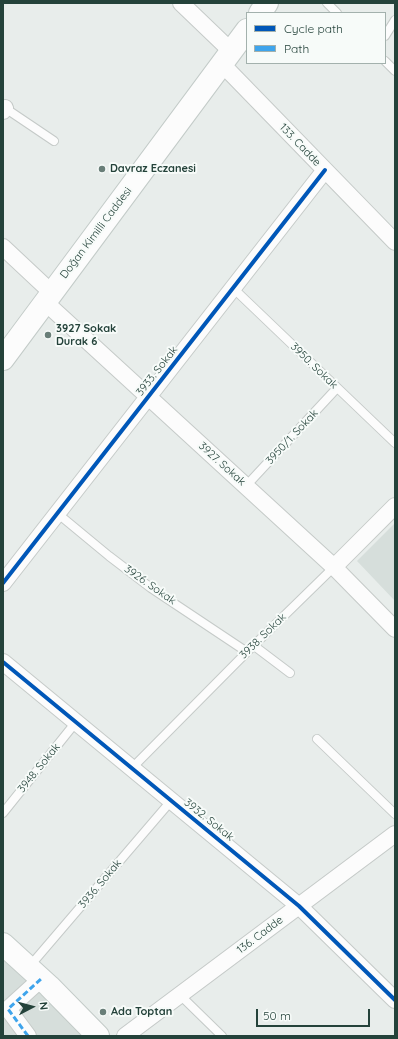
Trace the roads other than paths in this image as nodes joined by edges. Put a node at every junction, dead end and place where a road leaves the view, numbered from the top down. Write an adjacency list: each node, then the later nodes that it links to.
1 (181, 3): 9 (street, 133. Cadde)
2 (267, 3): 4 (main road)
3 (327, 3): 5 (lane)
4 (261, 12)
5 (336, 12)
6 (395, 20): 8 (lane)
7 (246, 31): 9 (main road, Doğan Kimilli Caddesi)
8 (386, 34)
9 (227, 58): 14 (street, 133. Cadde); 18 (main road, Doğan Kimilli Caddesi)
10 (386, 62): 11 (lane)
11 (395, 71)
12 (4, 110): 13 (lane)
13 (54, 141)
14 (325, 170): 15 (street, 133. Cadde); 17 (street, 3933. Sokak)
15 (395, 242)
16 (3, 247): 18 (street, 3927. Sokak)
17 (233, 288): 20 (lane, 3950. Sokak); 21 (street, 3933. Sokak)
18 (49, 297): 19 (main road, Doğan Kimilli Caddesi); 21 (street, 3927. Sokak)
19 (3, 359)
20 (337, 388): 22 (lane, 3950. Sokak); 23 (lane, 3950/1. Sokak)
21 (148, 396): 23 (street, 3927. Sokak); 25 (street, 3933. Sokak)
22 (395, 443)
23 (246, 486): 26 (street, 3927. Sokak)
24 (395, 506): 26 (street, 3938. Sokak)
25 (57, 513): 27 (street, 3933. Sokak); 29 (lane, 3926. Sokak)
26 (334, 567): 28 (street, 3927. Sokak); 29 (lane, 3938. Sokak)
27 (3, 583)
28 (395, 629)
29 (250, 649): 31 (lane, 3926. Sokak); 34 (lane, 3938. Sokak)
30 (3, 662): 32 (street, 3932. Sokak)
31 (290, 673)
32 (76, 722): 34 (street, 3932. Sokak); 36 (lane, 3948. Sokak)
33 (317, 739): 37 (lane)
34 (132, 768): 35 (street, 3932. Sokak)
35 (171, 801): 39 (street, 3932. Sokak); 41 (lane, 3936. Sokak)
36 (3, 813)
37 (395, 814)
38 (395, 834): 39 (street, 136. Cadde)
39 (299, 906): 42 (street, 136. Cadde); 43 (street, 3932. Sokak)
40 (3, 944): 41 (main road)
41 (35, 973): 44 (street); 46 (main road)
42 (180, 995): 47 (street, 136. Cadde); 48 (lane)
43 (395, 1000)
44 (5, 1006): 45 (street)
45 (28, 1036)
46 (98, 1036)
47 (125, 1036)
48 (222, 1036)

